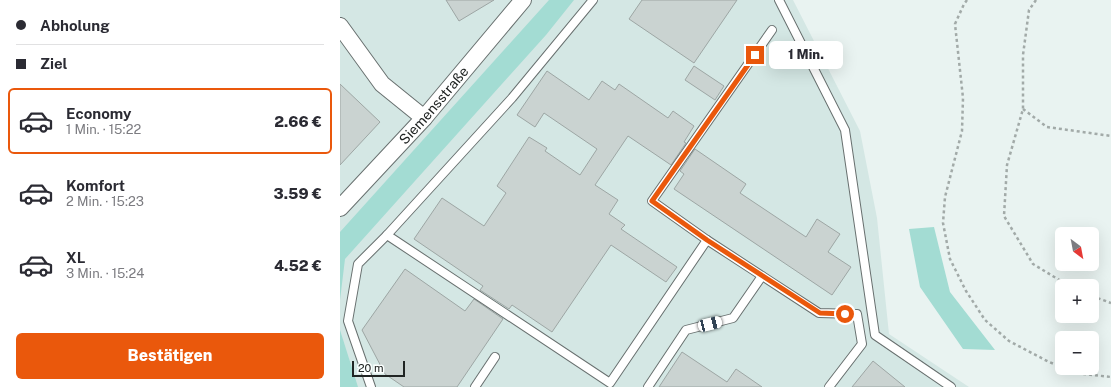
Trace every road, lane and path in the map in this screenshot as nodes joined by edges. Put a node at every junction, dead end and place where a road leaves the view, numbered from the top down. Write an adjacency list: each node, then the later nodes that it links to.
1 (523, 0): 9 (street, Siemensstraße)
2 (593, 0): 12 (lane)
3 (779, 0): 26 (lane)
4 (967, 0): 19 (path)
5 (1036, 0): 8 (path)
6 (340, 26): 9 (street)
7 (772, 30): 13 (lane)
8 (1023, 109): 10 (path); 15 (path)
9 (424, 118): 11 (street, Siemensstraße)
10 (1111, 136)
11 (340, 208)
12 (387, 235): 13 (lane); 22 (lane)
13 (707, 240): 14 (lane)
14 (762, 276): 24 (lane); 25 (lane)
15 (1058, 279)
16 (1099, 299): 17 (path)
17 (1111, 303)
18 (495, 357): 23 (lane)
19 (1055, 364)
20 (1093, 375): 21 (path)
21 (1111, 377)
22 (371, 387)
23 (475, 387)
24 (648, 387)
25 (829, 387)
26 (951, 387)

